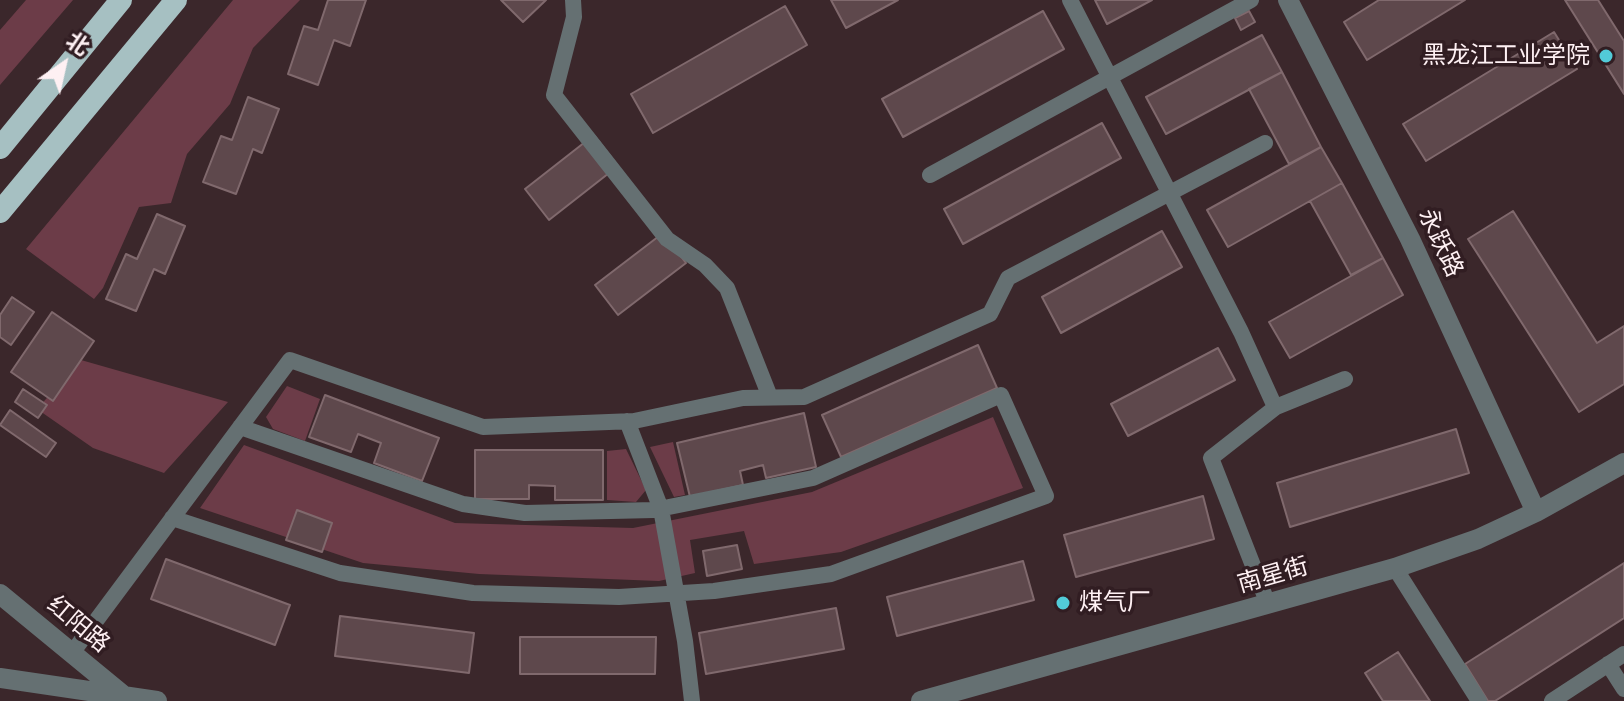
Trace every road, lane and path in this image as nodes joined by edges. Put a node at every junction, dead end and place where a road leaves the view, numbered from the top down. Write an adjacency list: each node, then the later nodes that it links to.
1 (121, 0): 9 (highway)
2 (176, 0): 12 (highway)
3 (573, 0): 14 (street)
4 (1070, 0): 7 (street)
5 (1251, 0): 7 (street)
6 (1288, 0): 20 (street, 永跃路)
7 (1112, 75): 10 (street); 11 (street)
8 (1265, 143): 11 (street)
9 (0, 148)
10 (930, 175)
11 (1171, 192): 14 (street); 15 (street)
12 (0, 212)
13 (1345, 379): 15 (street)
14 (770, 397): 16 (street)
15 (1275, 407): 25 (street)
16 (627, 421): 17 (street); 19 (street)
17 (240, 427): 19 (street); 21 (street)
18 (1624, 463): 20 (street, 南星街)
19 (661, 509): 23 (street); 23 (street)
20 (1536, 512): 22 (street, 南星街)
21 (172, 518): 23 (street); 26 (street)
22 (1395, 568): 25 (street, 南星街); 35 (street)
23 (677, 593): 33 (street)
24 (0, 594): 26 (street, 红阳路)
25 (1268, 604): 34 (street, 南星街)
26 (72, 653): 31 (street, 红阳路)
27 (1624, 654): 28 (street)
28 (1608, 664): 30 (street); 36 (street)
29 (0, 678): 31 (street)
30 (1624, 689)
31 (124, 696): 32 (street)
32 (157, 701)
33 (692, 701)
34 (921, 701)
35 (1479, 701)
36 (1552, 701)

